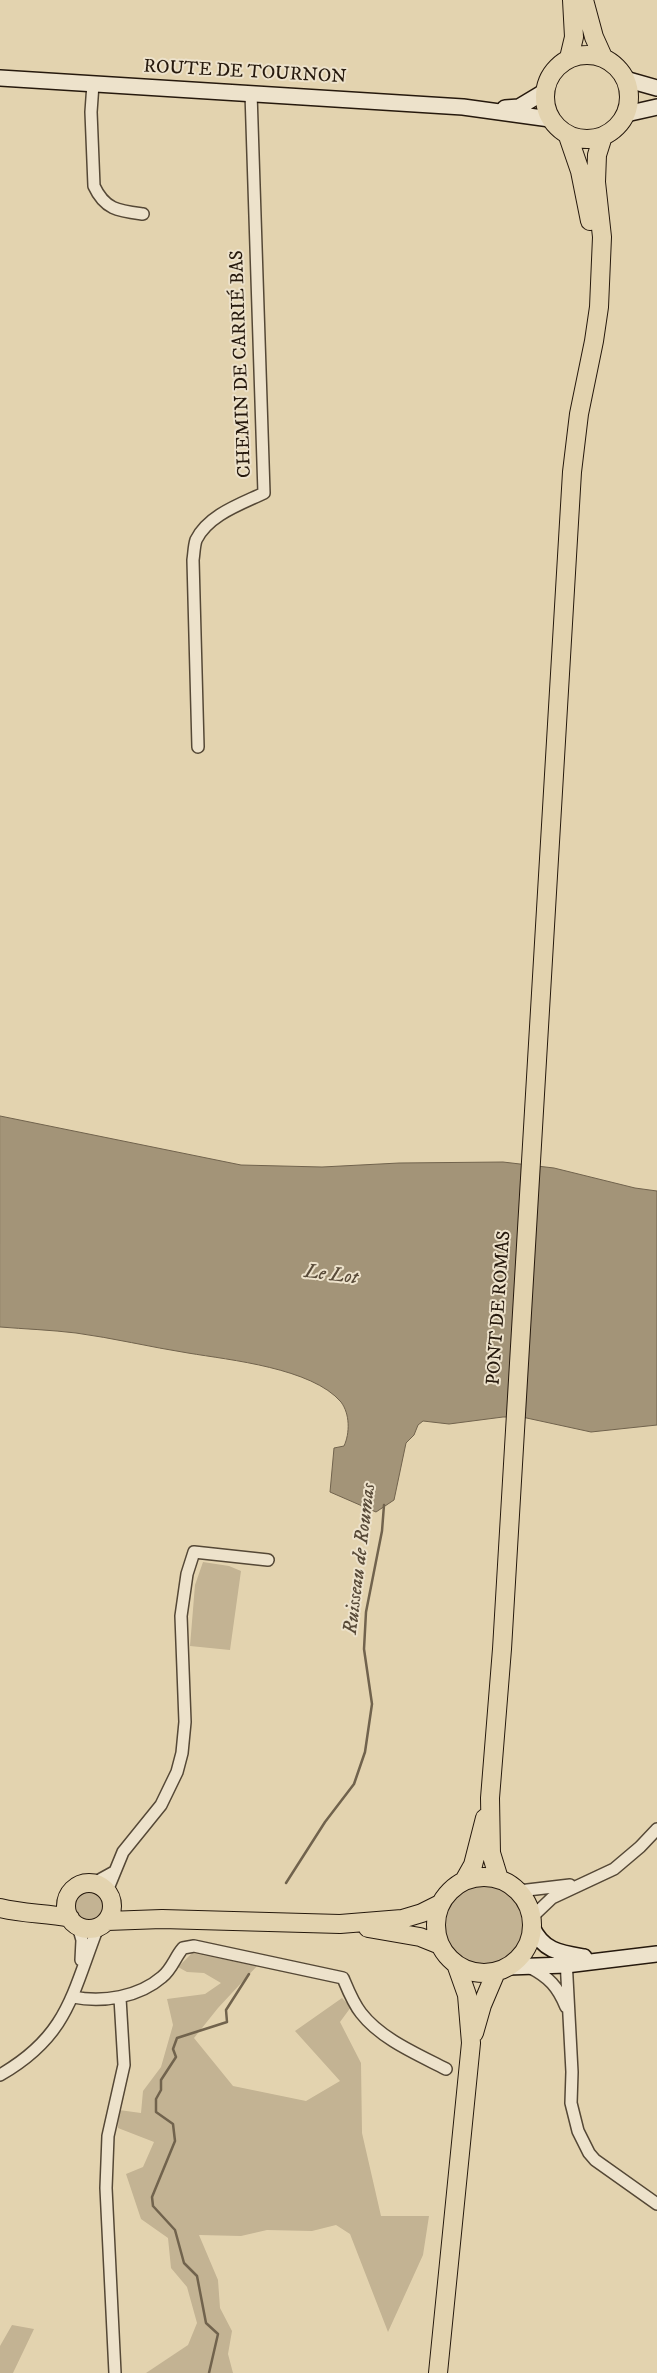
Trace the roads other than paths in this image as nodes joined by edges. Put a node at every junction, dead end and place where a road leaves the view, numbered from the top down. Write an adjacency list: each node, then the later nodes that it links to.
1 (572, 0): 4 (main road)
2 (584, 0): 3 (main road)
3 (603, 57): 4 (main road); 6 (main road)
4 (569, 58): 9 (main road)
5 (0, 78): 7 (main road, ROUTE DE TOURNON)
6 (625, 79): 8 (main road); 13 (main road)
7 (93, 84): 10 (main road, ROUTE DE TOURNON); 17 (street)
8 (657, 88)
9 (544, 92): 12 (main road); 14 (main road)
10 (251, 93): 12 (main road, ROUTE DE TOURNON); 19 (street, CHEMIN DE CARRIÉ BAS)
11 (657, 107): 13 (main road)
12 (488, 110): 14 (main road)
13 (626, 114): 16 (main road)
14 (550, 119): 15 (main road)
15 (568, 136): 16 (main road); 18 (main road)
16 (603, 136): 18 (main road)
17 (143, 214)
18 (600, 278): 21 (main road, PONT DE ROMAS)
19 (198, 747)
20 (268, 1560): 27 (street)
21 (490, 1798): 23 (main road); 24 (main road)
22 (657, 1829): 25 (street)
23 (499, 1879): 24 (main road); 26 (main road)
24 (464, 1881): 29 (main road)
25 (579, 1884): 26 (street); 33 (street)
26 (519, 1891): 33 (main road)
27 (104, 1892): 28 (main road); 31 (main road); 34 (main road)
28 (68, 1896): 30 (main road); 32 (main road)
29 (440, 1904): 35 (main road); 36 (main road)
30 (0, 1907): 32 (main road)
31 (162, 1919): 34 (main road); 35 (main road)
32 (74, 1922): 34 (main road); 42 (street)
33 (532, 1922): 38 (main road); 41 (main road)
34 (102, 1924): 42 (street)
35 (340, 1924): 36 (main road)
36 (440, 1944): 39 (main road)
37 (657, 1954): 38 (main road)
38 (566, 1959): 40 (main road); 45 (street)
39 (456, 1964): 41 (main road); 46 (main road)
40 (527, 1966): 41 (main road); 45 (street)
41 (502, 1969): 46 (main road)
42 (79, 1976): 43 (street)
43 (73, 1997): 44 (street); 48 (street)
44 (120, 1998): 47 (street); 50 (street)
45 (570, 2018): 49 (street)
46 (470, 2043): 51 (main road)
47 (446, 2070)
48 (0, 2075)
49 (657, 2204)
50 (115, 2373)
51 (438, 2373)

